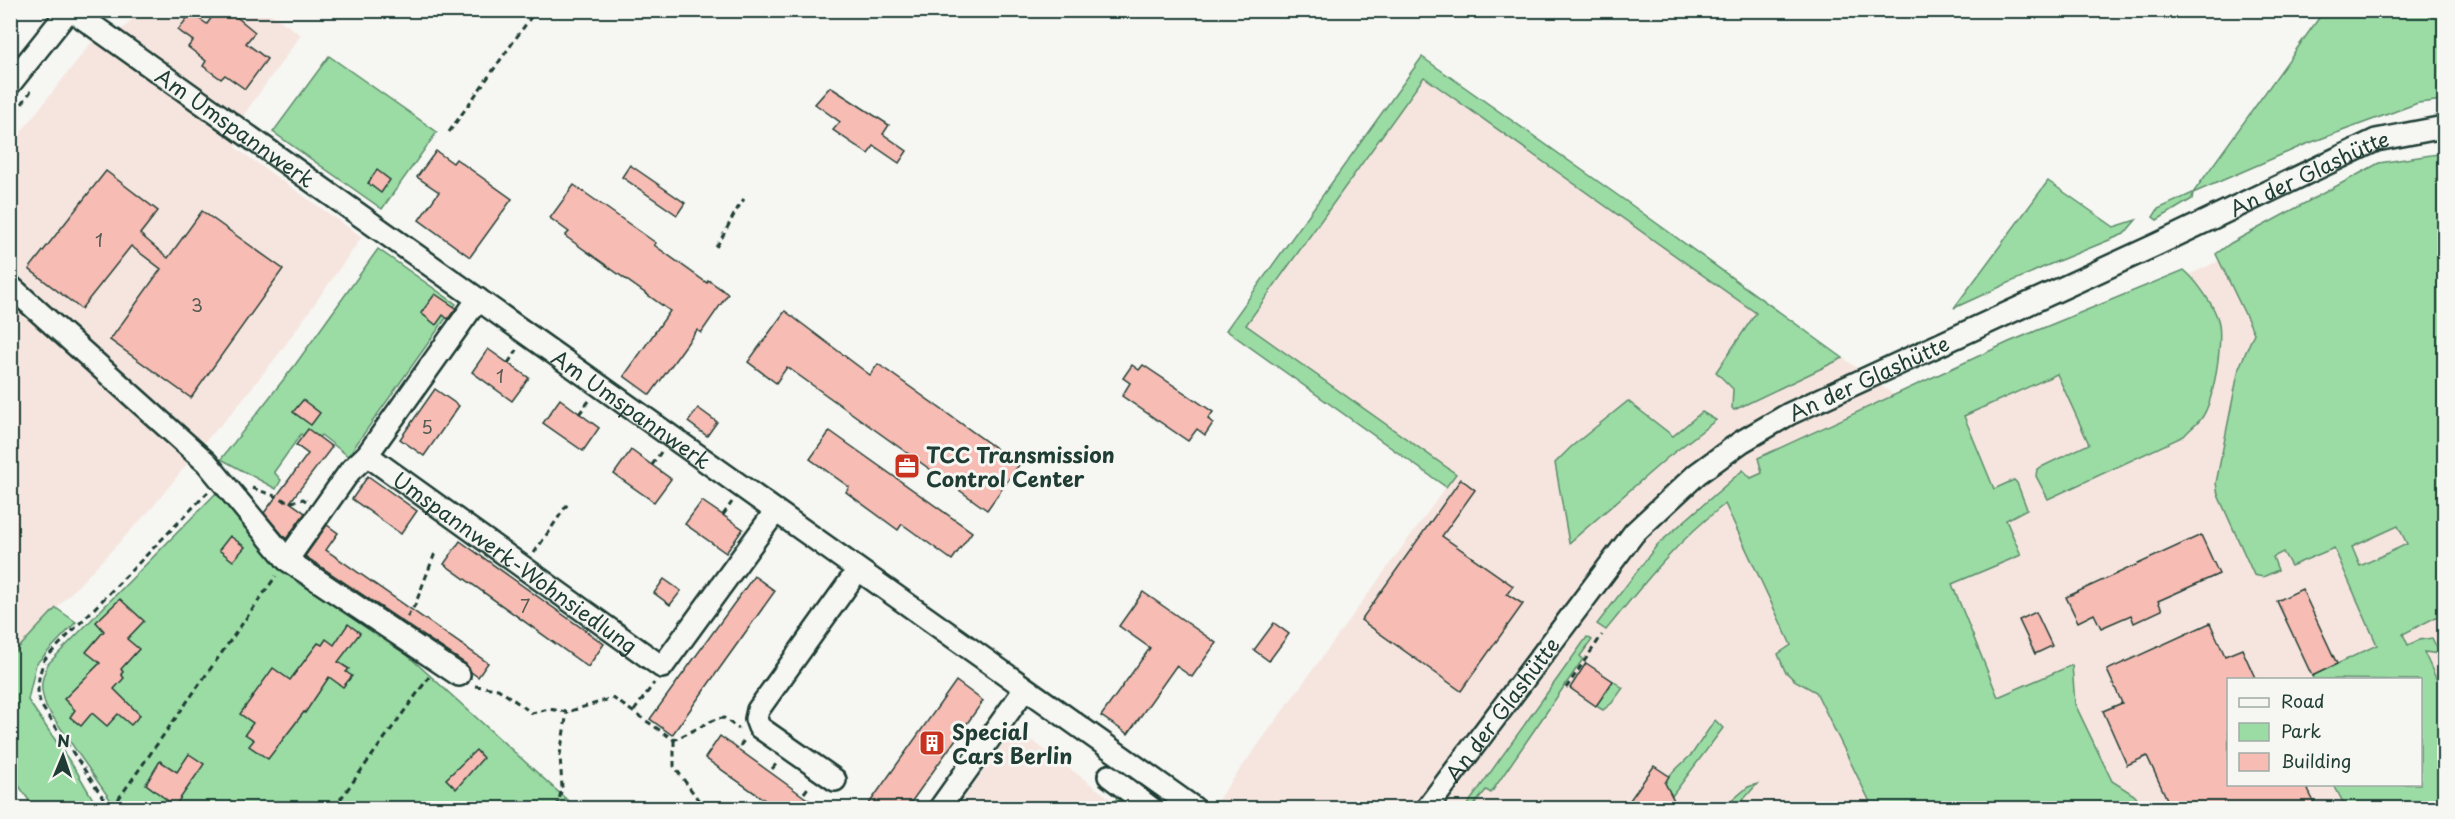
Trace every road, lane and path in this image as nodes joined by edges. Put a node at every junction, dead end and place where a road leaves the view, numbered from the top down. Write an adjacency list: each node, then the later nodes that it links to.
1 (70, 10): 3 (street); 9 (street, Am Umspannwerk)
2 (536, 10): 5 (path)
3 (10, 84)
4 (2445, 127): 51 (street, An der Glashütte)
5 (449, 132)
6 (744, 199): 7 (path)
7 (716, 247)
8 (10, 286): 17 (street)
9 (478, 299): 15 (street); 21 (street, Am Umspannwerk)
10 (521, 343): 11 (path)
11 (508, 363)
12 (593, 394): 13 (path)
13 (579, 414)
14 (666, 446): 16 (path)
15 (367, 455): 20 (street); 25 (street, Umspannwerk-Wohnsiedlung)
16 (652, 465)
17 (224, 481): 20 (path); 24 (street); 45 (path)
18 (736, 496): 22 (path)
19 (569, 502): 25 (path)
20 (321, 510): 24 (street)
21 (775, 512): 26 (street, Am Umspannwerk); 30 (street)
22 (723, 515)
23 (435, 553): 27 (path)
24 (287, 560): 27 (street); 45 (path)
25 (524, 567): 30 (street, Umspannwerk-Wohnsiedlung)
26 (858, 570): 33 (street, Am Umspannwerk); 41 (street)
27 (396, 634): 29 (street)
28 (1602, 635): 32 (path)
29 (439, 663): 31 (street); 46 (path)
30 (662, 667): 34 (path)
31 (459, 675): 35 (path)
32 (1566, 688)
33 (1025, 689): 48 (street); 50 (street, Am Umspannwerk)
34 (634, 711): 35 (path); 38 (path)
35 (567, 712): 44 (path)
36 (740, 730): 38 (path)
37 (747, 735): 39 (path)
38 (674, 740): 47 (path)
39 (740, 746)
40 (1109, 776): 49 (street)
41 (835, 780)
42 (812, 783): 43 (path)
43 (804, 793)
44 (559, 807)
45 (111, 808)
46 (334, 808)
47 (704, 808)
48 (940, 808)
49 (1151, 808)
50 (1194, 808)
51 (1427, 808)

